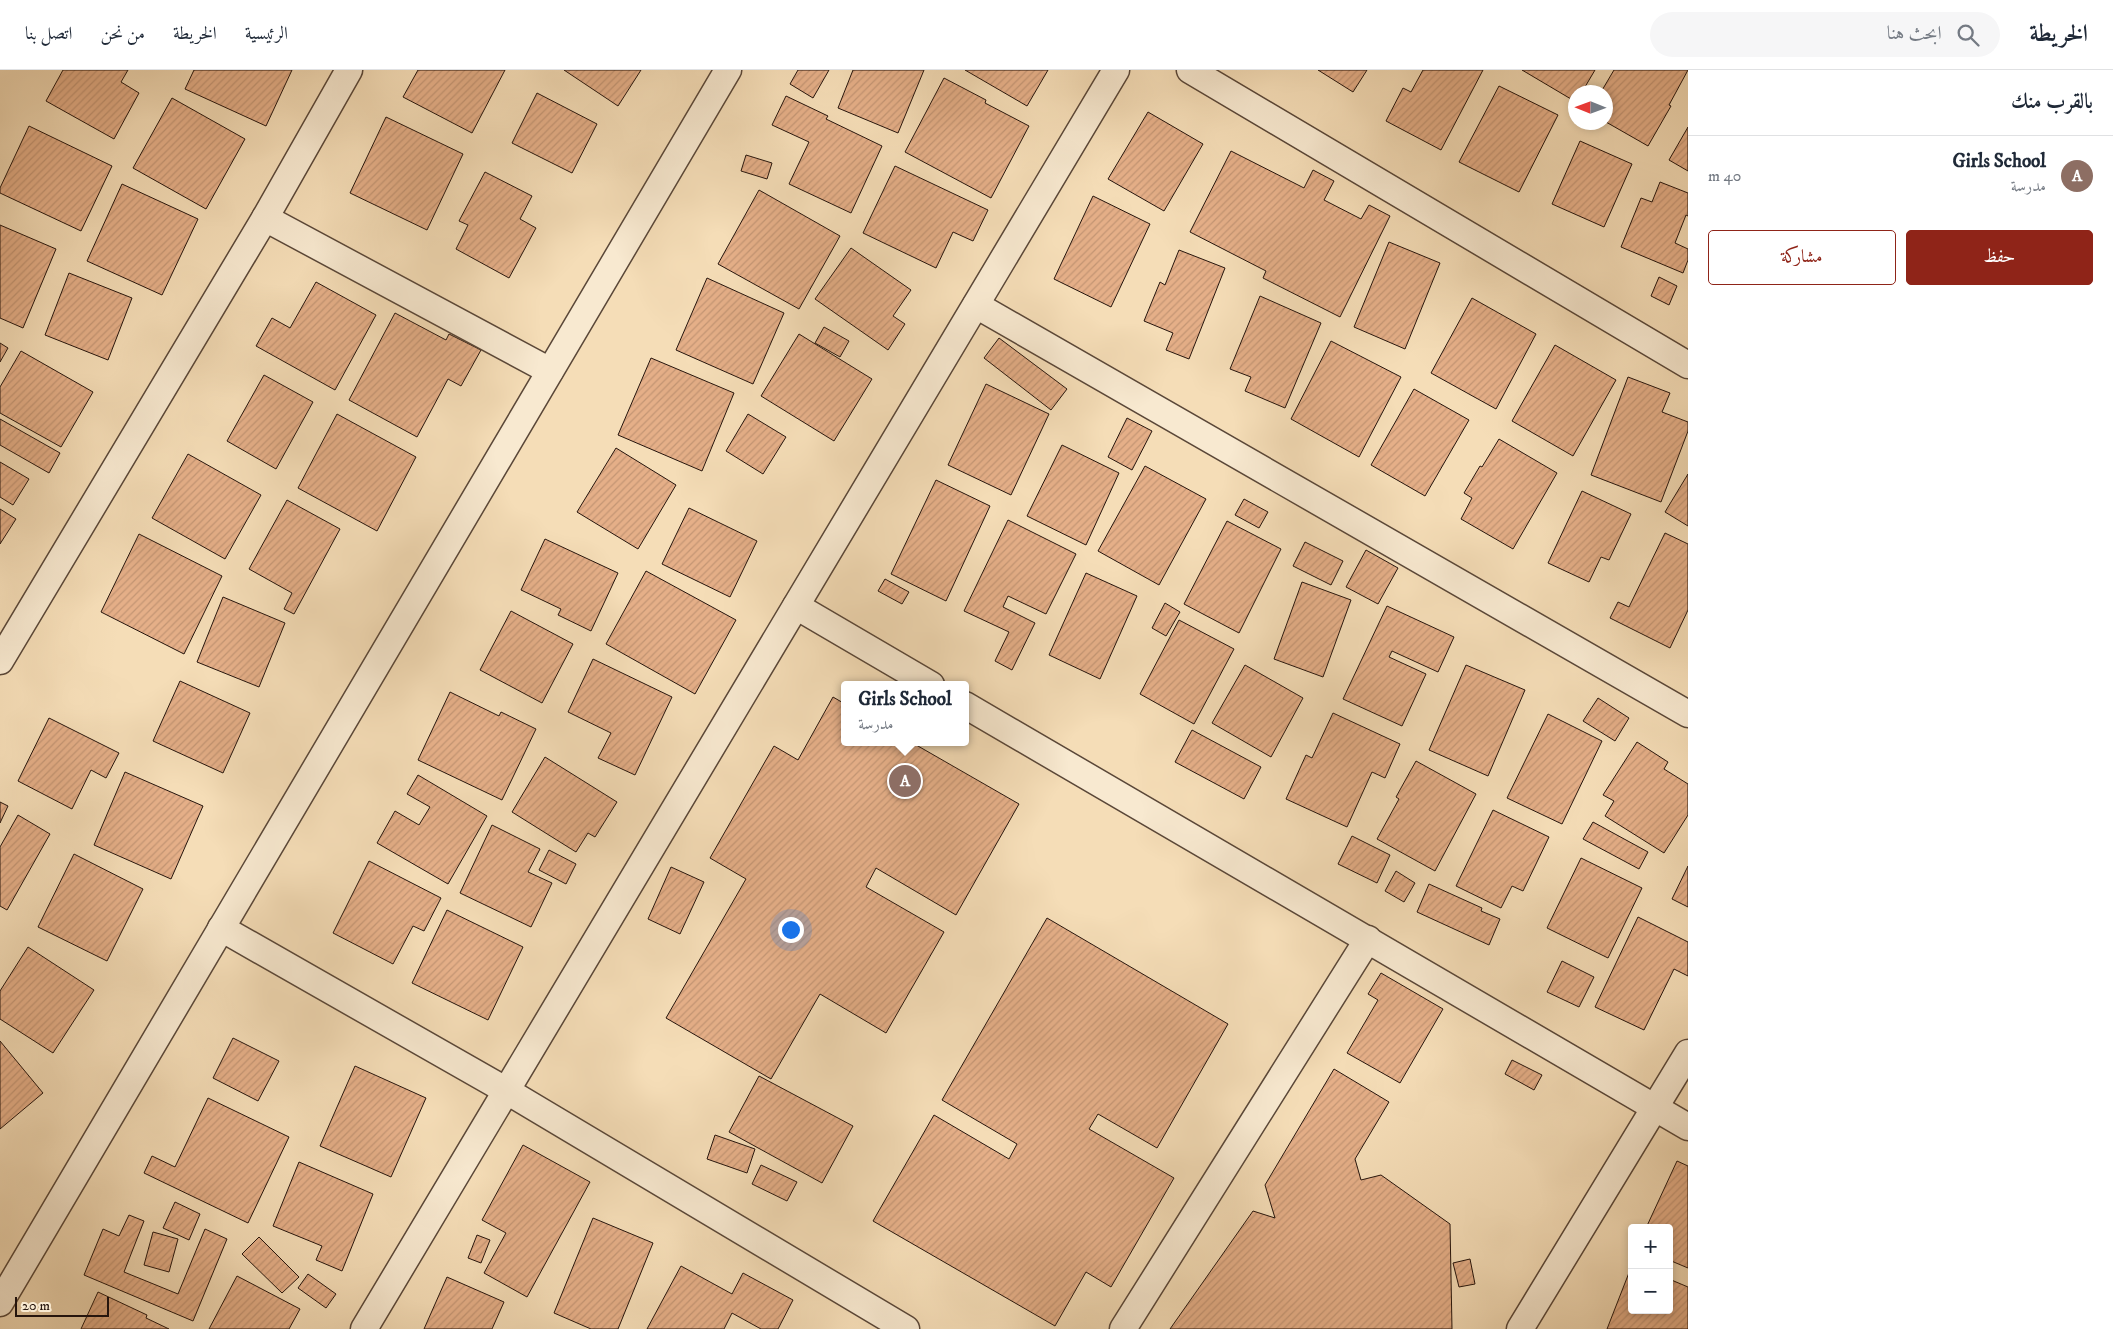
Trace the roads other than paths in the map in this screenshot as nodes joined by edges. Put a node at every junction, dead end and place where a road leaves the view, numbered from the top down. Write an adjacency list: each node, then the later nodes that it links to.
1 (349, 70): 5 (street)
2 (728, 70): 8 (street)
3 (1116, 70): 6 (street)
4 (1190, 70): 7 (street)
5 (265, 218): 8 (street); 10 (street)
6 (976, 306): 9 (street); 13 (street)
7 (1688, 365)
8 (550, 371): 14 (street)
9 (796, 606): 11 (street); 17 (street)
10 (0, 662)
11 (924, 681)
12 (969, 707): 15 (street)
13 (1688, 714)
14 (222, 928): 17 (street); 20 (street)
15 (1368, 939): 18 (street); 23 (street)
16 (1688, 1053): 18 (street)
17 (507, 1091): 21 (street); 22 (street)
18 (1654, 1108): 19 (street); 24 (street)
19 (1688, 1128)
20 (0, 1303)
21 (364, 1329)
22 (906, 1329)
23 (1124, 1329)
24 (1520, 1329)

